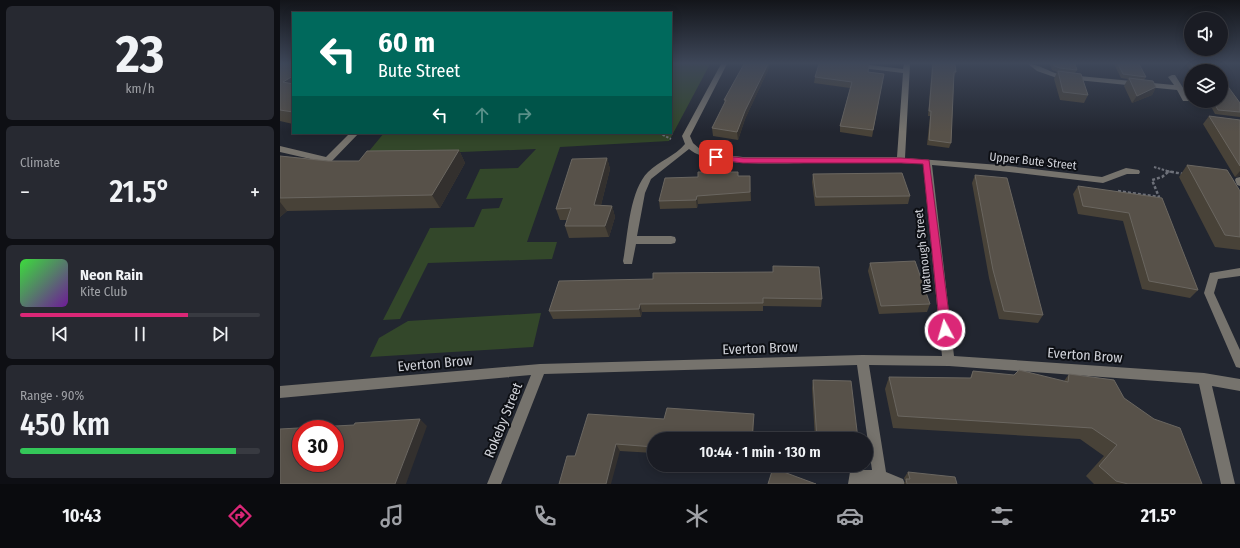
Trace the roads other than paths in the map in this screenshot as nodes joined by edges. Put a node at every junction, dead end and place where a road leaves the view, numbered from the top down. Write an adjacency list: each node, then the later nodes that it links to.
1 (713, 87): 7 (street)
2 (905, 87): 9 (street)
3 (1164, 87): 4 (street)
4 (1178, 88): 5 (street)
5 (1184, 96)
6 (354, 134): 8 (street)
7 (688, 140): 9 (street, Upper Bute Street); 12 (street)
8 (280, 149)
9 (901, 160): 10 (street, Upper Bute Street)
10 (927, 162): 11 (street, Upper Bute Street); 17 (street, Watmough Street)
11 (1136, 172)
12 (632, 240): 13 (street); 14 (street)
13 (671, 240)
14 (628, 261)
15 (1240, 272): 18 (street)
16 (862, 360): 17 (street, Everton Brow); 19 (street, Everton Brow); 23 (street)
17 (949, 360): 20 (street, Everton Brow)
18 (1240, 363)
19 (540, 369): 22 (street, Everton Brow); 24 (street, Rokeby Street)
20 (1204, 379): 21 (street, Everton Brow); 27 (street)
21 (1240, 384)
22 (280, 392)
23 (880, 477): 25 (street); 26 (street)
24 (494, 484)
25 (855, 484)
26 (898, 484)
27 (1228, 484)

